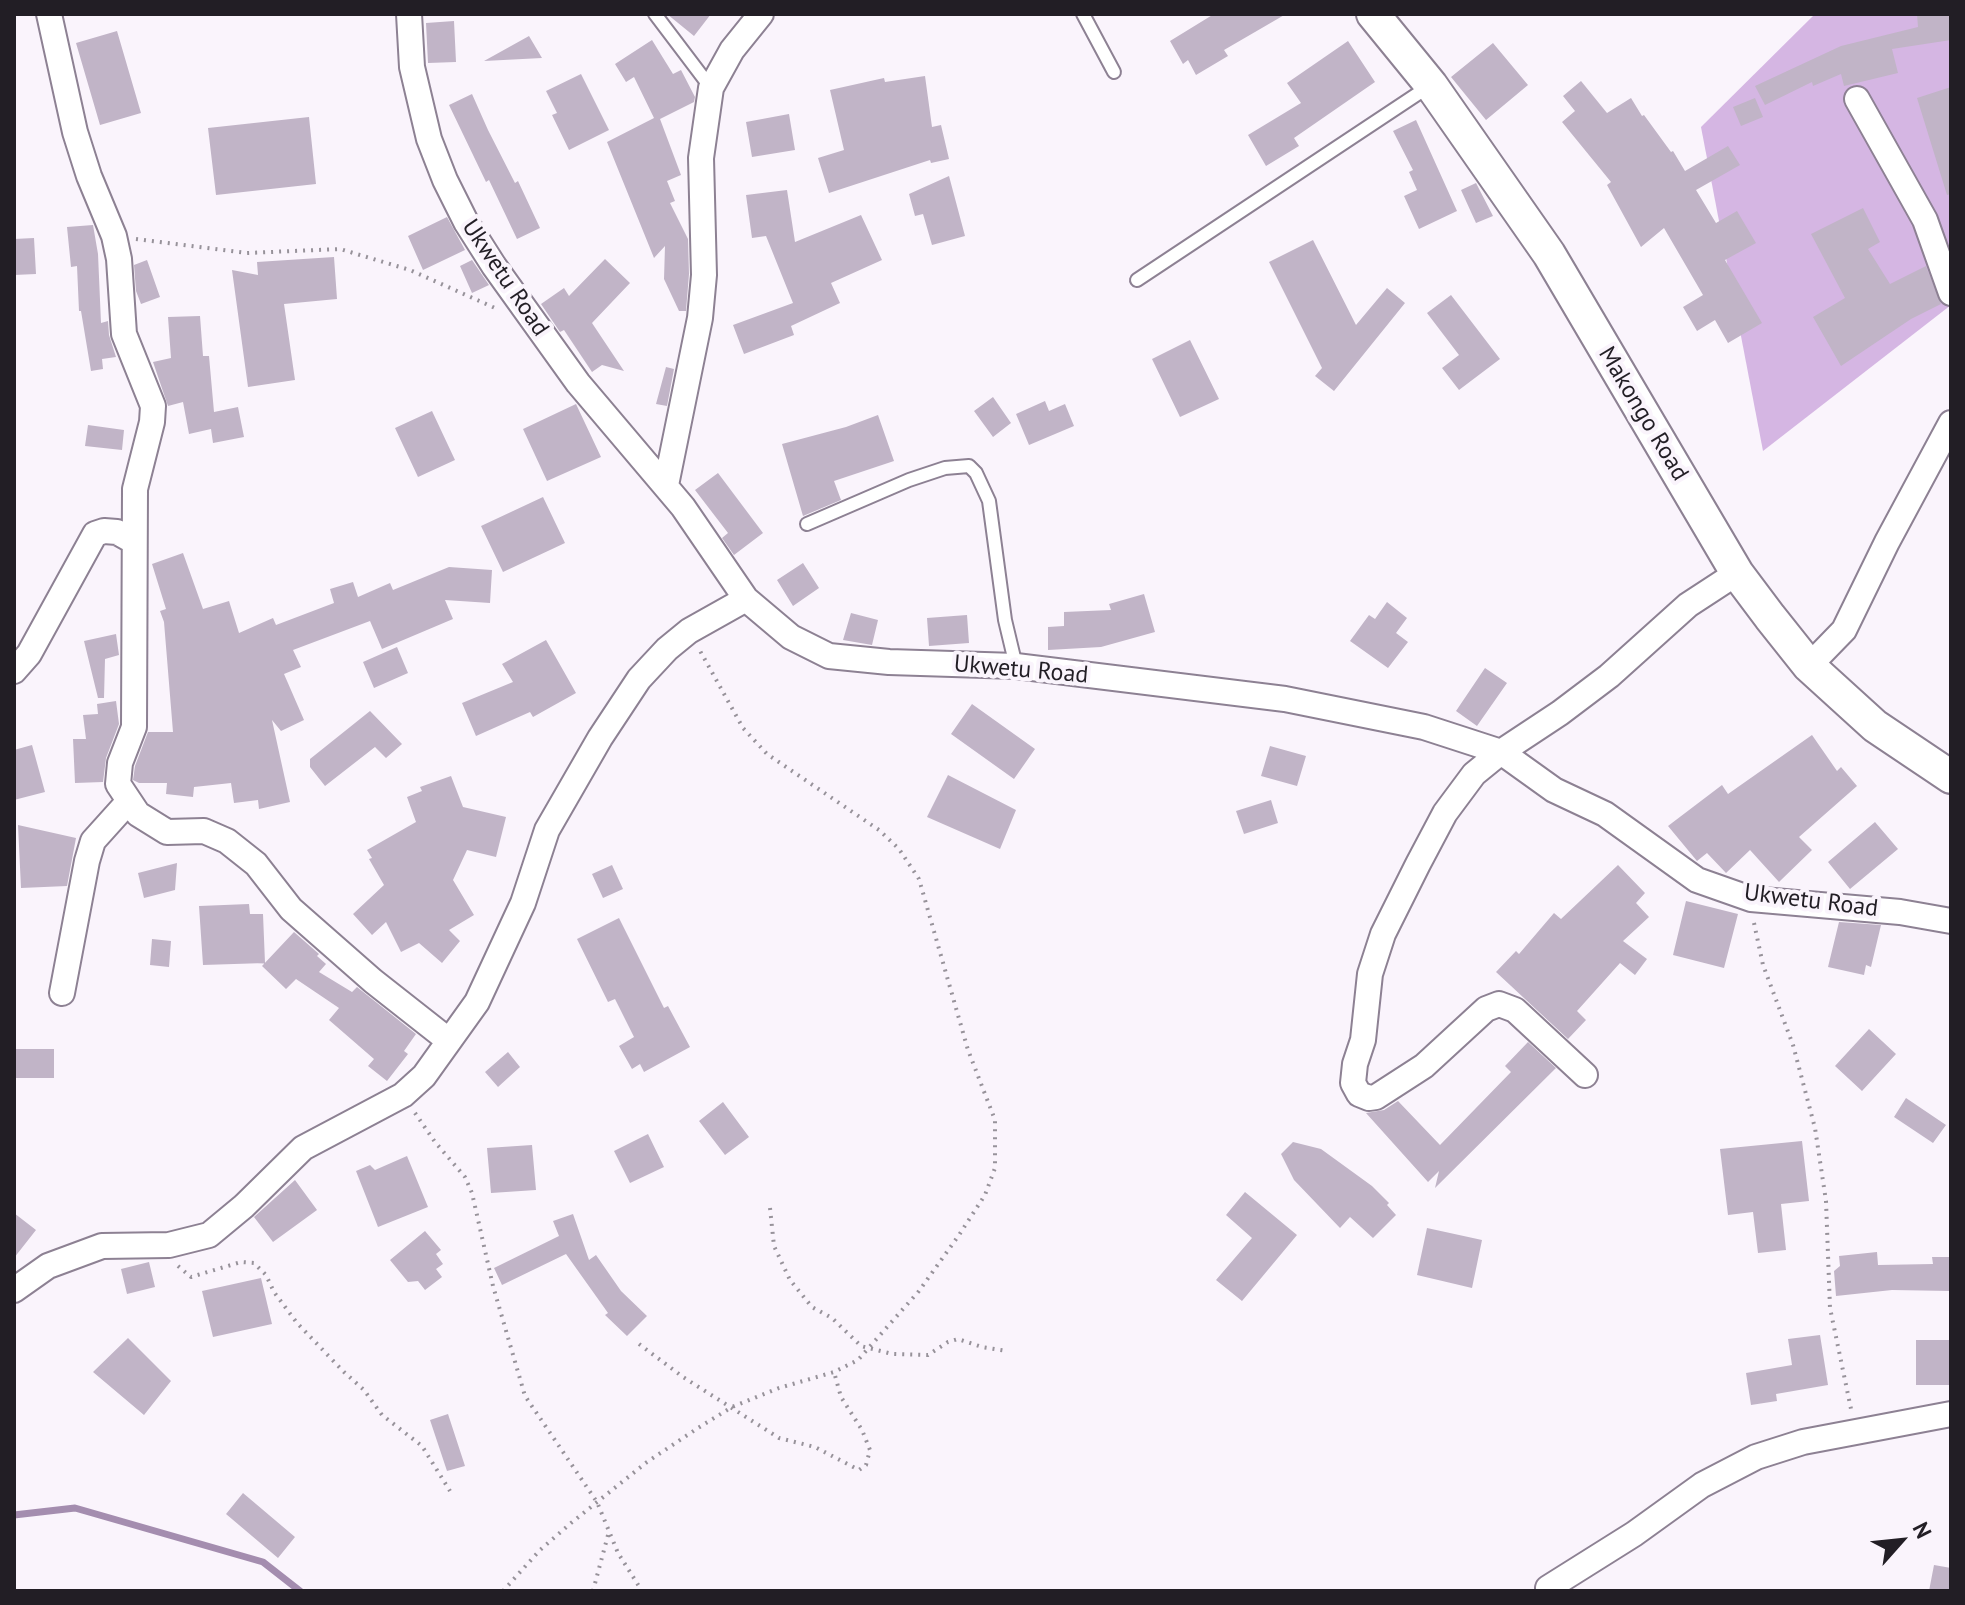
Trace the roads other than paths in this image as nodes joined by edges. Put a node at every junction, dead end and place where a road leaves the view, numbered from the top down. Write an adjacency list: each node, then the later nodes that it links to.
1 (49, 14): 16 (street)
2 (409, 14): 14 (street, Ukwetu Road)
3 (655, 14): 9 (lane)
4 (761, 14): 9 (street)
5 (1083, 14): 7 (lane)
6 (1373, 14): 8 (street, Makongo Road)
7 (1114, 72)
8 (1431, 85): 11 (lane); 17 (street, Makongo Road)
9 (711, 88): 14 (street)
10 (1857, 99): 12 (street)
11 (1137, 280)
12 (1951, 293)
13 (1951, 423): 20 (street)
14 (666, 485): 18 (street, Ukwetu Road)
15 (807, 524): 19 (lane)
16 (133, 541): 21 (street); 24 (street)
17 (1737, 573): 20 (street, Makongo Road); 22 (street)
18 (746, 599): 19 (street, Ukwetu Road); 27 (street)
19 (1016, 666): 22 (street, Ukwetu Road)
20 (1809, 666): 23 (street, Makongo Road)
21 (14, 671)
22 (1501, 752): 25 (street, Ukwetu Road); 28 (street)
23 (1951, 777)
24 (129, 801): 26 (street); 27 (street)
25 (1951, 921)
26 (62, 993)
27 (448, 1040): 29 (street)
28 (1585, 1075)
29 (14, 1290)
30 (1951, 1414): 31 (street)
31 (1548, 1588)

